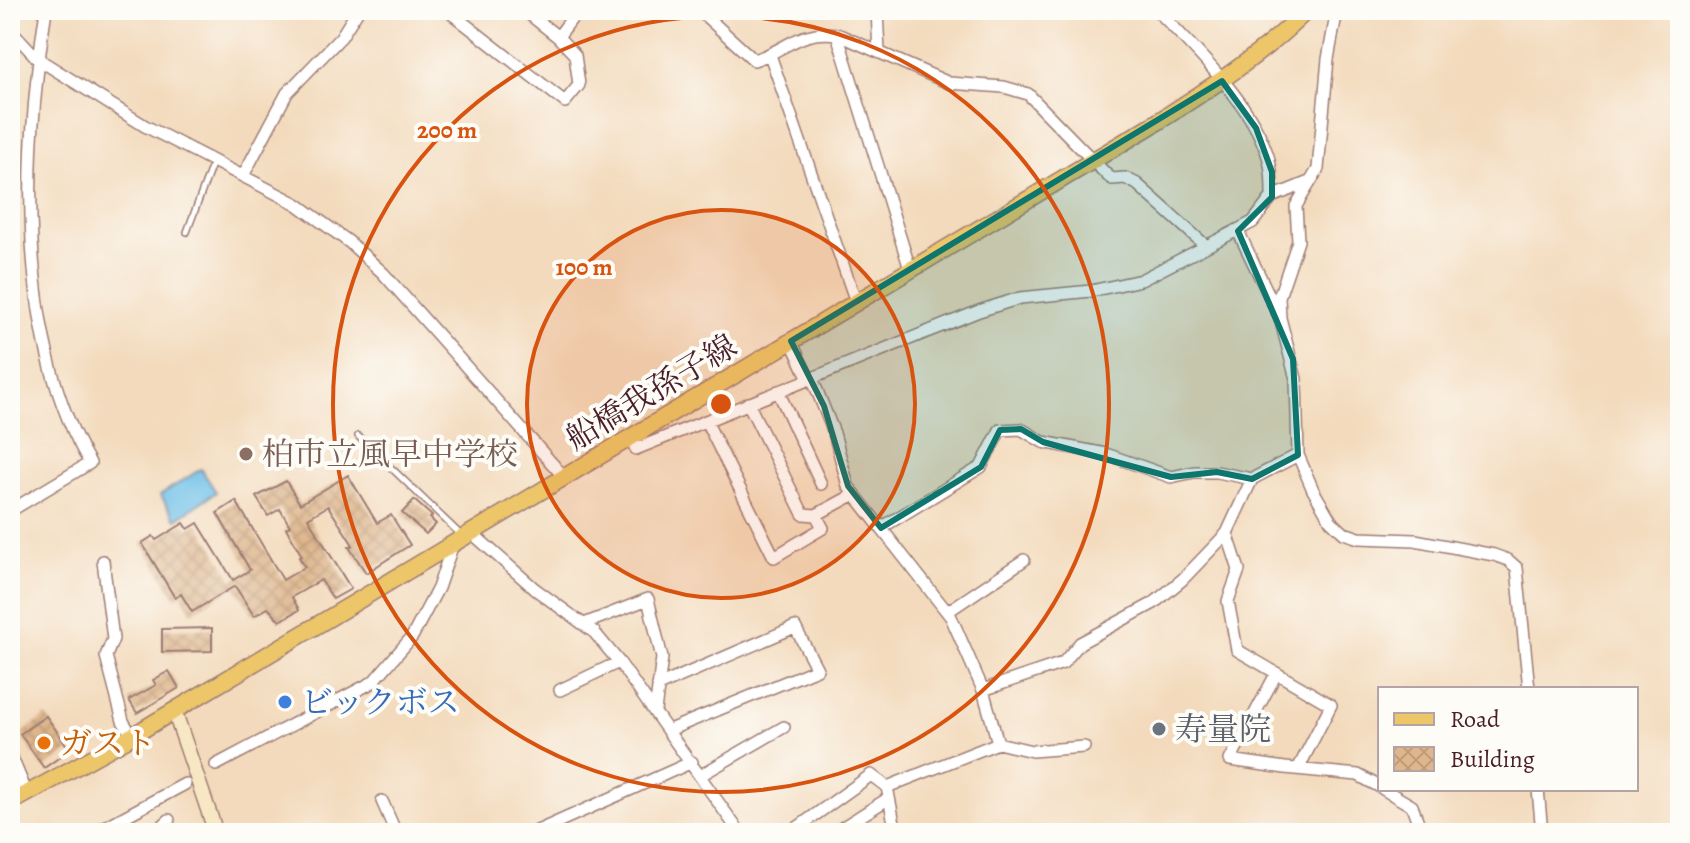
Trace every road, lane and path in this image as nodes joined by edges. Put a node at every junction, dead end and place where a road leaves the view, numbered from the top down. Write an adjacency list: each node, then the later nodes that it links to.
1 (46, 10): 16 (street)
2 (358, 10): 20 (street)
3 (447, 10): 13 (street)
4 (524, 10): 13 (street)
5 (578, 10): 13 (street)
6 (699, 10): 15 (street)
7 (877, 10): 14 (street)
8 (1157, 10): 17 (street)
9 (1307, 10): 17 (main road, 船橋我孫子線)
10 (1337, 10): 21 (street)
11 (10, 29): 16 (street)
12 (837, 34): 14 (street); 15 (street); 26 (street)
13 (558, 37)
14 (879, 52): 18 (street)
15 (770, 55): 27 (street)
16 (38, 59): 19 (street); 41 (street)
17 (1222, 81): 18 (main road, 船橋我孫子線); 22 (street)
18 (1093, 160): 25 (street); 26 (main road, 船橋我孫子線)
19 (213, 161): 20 (street); 24 (lane)
20 (243, 176): 37 (street)
21 (1309, 182): 22 (street); 28 (street)
22 (1272, 197): 23 (street)
23 (1238, 231): 25 (street); 28 (street)
24 (187, 232)
25 (1206, 246): 30 (street)
26 (910, 269): 27 (main road, 船橋我孫子線)
27 (856, 302): 29 (main road, 船橋我孫子線)
28 (1280, 318): 36 (street)
29 (791, 341): 30 (street); 35 (main road, 船橋我孫子線)
30 (811, 378): 31 (street); 40 (street)
31 (778, 391): 32 (street); 39 (street)
32 (748, 403): 33 (street); 42 (street)
33 (706, 421): 35 (street); 42 (street)
34 (358, 436): 45 (lane)
35 (630, 437): 37 (main road, 船橋我孫子線)
36 (1298, 455): 38 (street); 53 (street)
37 (564, 477): 45 (main road, 船橋我孫子線)
38 (1252, 479): 43 (street); 44 (street)
39 (821, 484)
40 (855, 494): 42 (street); 43 (street)
41 (10, 511)
42 (816, 515)
43 (881, 528): 48 (street)
44 (1227, 533): 51 (street); 55 (street)
45 (463, 538): 49 (street); 56 (main road, 船橋我孫子線); 65 (street)
46 (1024, 560): 48 (street)
47 (103, 561): 60 (street)
48 (947, 612): 55 (street)
49 (584, 624): 50 (street); 52 (street)
50 (619, 662): 54 (street); 57 (street)
51 (1276, 674): 66 (street); 66 (street)
52 (658, 686): 57 (street); 59 (street)
53 (1529, 687)
54 (560, 690)
55 (983, 690): 61 (street)
56 (174, 710): 60 (main road, 船橋我孫子線); 80 (street)
57 (655, 711): 59 (street)
58 (784, 727): 67 (street)
59 (669, 730): 64 (street)
60 (132, 736): 73 (main road, 船橋我孫子線)
61 (998, 743): 62 (street); 72 (street)
62 (1084, 747)
63 (10, 753): 73 (street)
64 (692, 762): 67 (street); 77 (street)
65 (216, 765)
66 (1298, 769): 69 (street)
67 (701, 775): 83 (street)
68 (185, 784): 78 (street)
69 (1378, 786)
70 (1386, 791): 87 (street)
71 (1538, 791): 88 (street)
72 (888, 793): 84 (street); 85 (street); 86 (street)
73 (27, 794): 75 (main road, 船橋我孫子線)
74 (382, 801): 81 (street)
75 (10, 803)
76 (169, 820): 79 (street)
77 (554, 829): 82 (street)
78 (94, 833)
79 (155, 833)
80 (216, 833)
81 (396, 833)
82 (533, 833)
83 (740, 833)
84 (790, 833)
85 (834, 833)
86 (896, 833)
87 (1422, 833)
88 (1542, 833)

